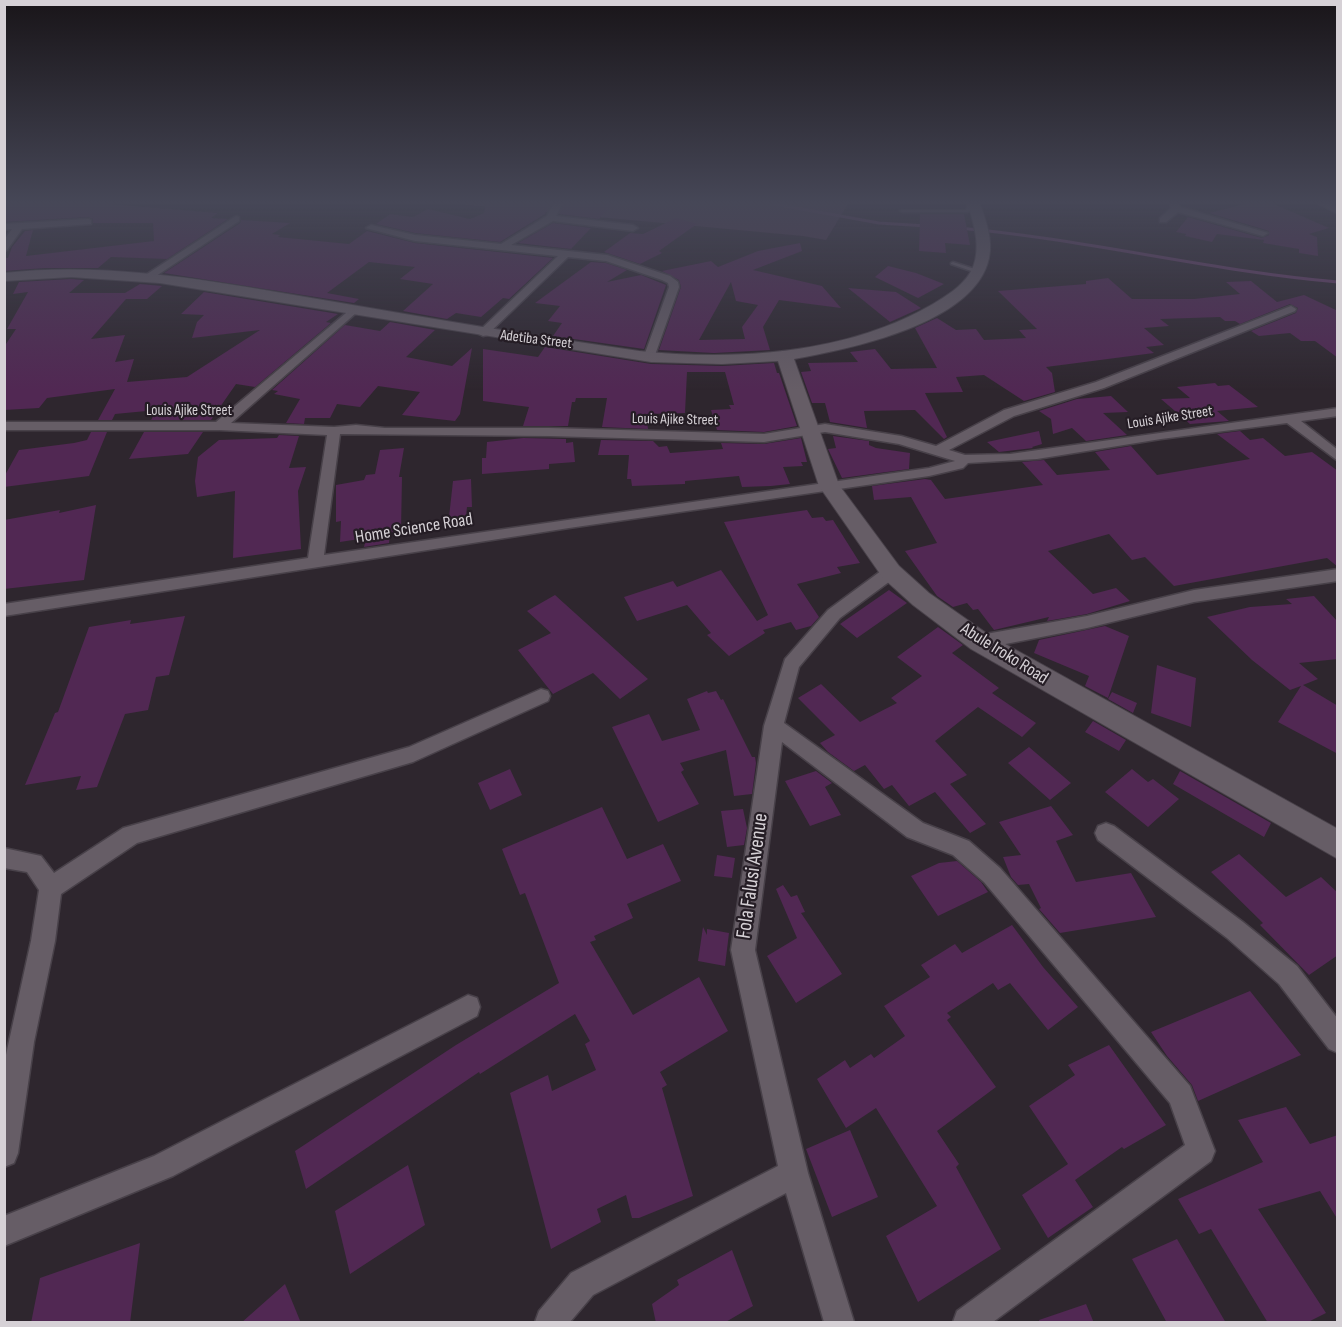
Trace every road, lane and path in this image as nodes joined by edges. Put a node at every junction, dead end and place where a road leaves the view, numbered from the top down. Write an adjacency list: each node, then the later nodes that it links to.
1 (164, 266): 8 (street)
2 (553, 266): 11 (street)
3 (630, 266): 13 (street)
4 (961, 266): 6 (lane)
5 (981, 266): 6 (street)
6 (979, 272): 12 (street, Adetiba Street)
7 (4, 278): 8 (street, Adetiba Street)
8 (146, 278): 10 (street, Adetiba Street)
9 (1291, 309): 20 (street)
10 (352, 311): 11 (street, Adetiba Street); 17 (street)
11 (483, 333): 13 (street, Adetiba Street)
12 (784, 355): 13 (street, Adetiba Street); 19 (street, Abule Iroko Road)
13 (650, 357)
14 (1338, 412): 15 (street, Louis Ajike Street)
15 (1289, 418): 21 (street); 22 (street, Louis Ajike Street)
16 (4, 426): 17 (street, Louis Ajike Street)
17 (219, 426): 18 (street, Louis Ajike Street)
18 (334, 431): 19 (street, Louis Ajike Street); 24 (street)
19 (808, 431): 20 (street, Louis Ajike Street); 23 (street, Abule Iroko Road)
20 (935, 452): 22 (street, Louis Ajike Street)
21 (1338, 457)
22 (964, 459): 23 (street, Home Science Road)
23 (829, 486): 24 (street, Home Science Road); 25 (street, Abule Iroko Road)
24 (315, 563): 27 (street, Home Science Road)
25 (891, 572): 28 (street, Abule Iroko Road); 30 (street, Fola Falusi Avenue)
26 (1338, 575): 28 (street)
27 (4, 610)
28 (980, 642): 32 (street, Abule Iroko Road)
29 (541, 696): 34 (street)
30 (774, 726): 38 (street, Fola Falusi Avenue); 42 (street)
31 (1106, 833): 36 (street)
32 (1338, 845)
33 (4, 858): 34 (street)
34 (51, 888): 37 (street)
35 (468, 1007): 39 (street)
36 (1338, 1040)
37 (4, 1153)
38 (794, 1173): 40 (street); 41 (street, Fola Falusi Avenue)
39 (4, 1231)
40 (550, 1323)
41 (839, 1323)
42 (969, 1323)

